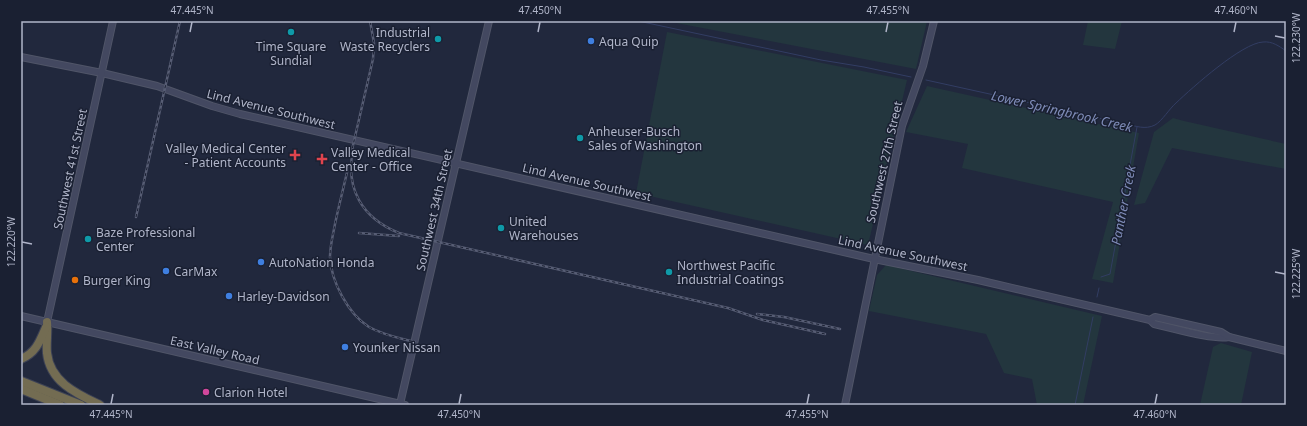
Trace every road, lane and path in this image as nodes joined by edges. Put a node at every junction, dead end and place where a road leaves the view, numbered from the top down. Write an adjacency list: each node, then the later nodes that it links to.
1 (113, 21): 5 (main road, Southwest 41st Street)
2 (489, 21): 6 (main road, Southwest 34th Street)
3 (934, 21): 7 (main road, Southwest 27th Street)
4 (21, 57): 5 (main road, Lind Avenue Southwest)
5 (102, 73): 6 (main road, Lind Avenue Southwest); 9 (main road, Southwest 41st Street)
6 (456, 164): 7 (main road, Lind Avenue Southwest); 15 (main road, Southwest 34th Street)
7 (874, 259): 10 (main road, Lind Avenue Southwest); 20 (main road, Southwest 27th Street)
8 (21, 316): 9 (main road, East Valley Road)
9 (47, 322): 11 (highway); 15 (main road, East Valley Road); 19 (highway)
10 (1286, 351)
11 (21, 360)
12 (21, 381): 18 (highway)
13 (21, 390): 17 (highway)
14 (21, 393): 16 (highway)
15 (402, 404)
16 (50, 405)
17 (60, 405)
18 (81, 405)
19 (100, 405)
20 (845, 405)

